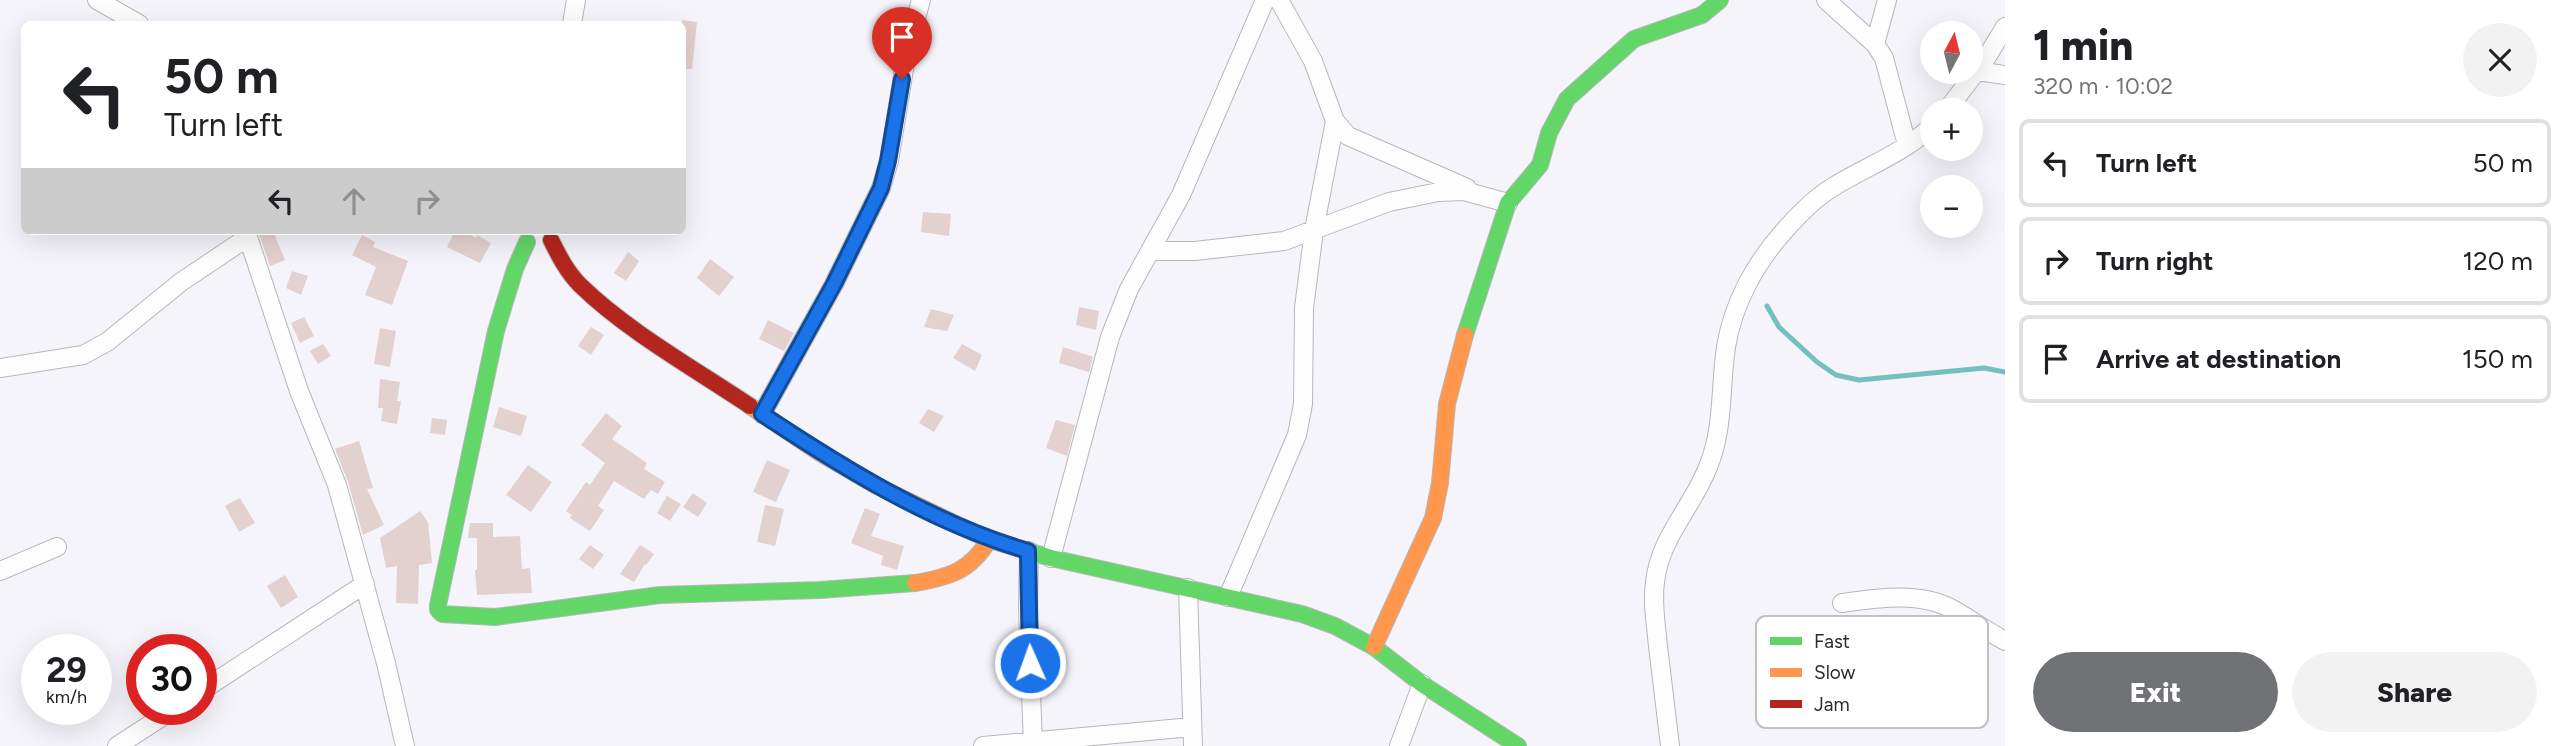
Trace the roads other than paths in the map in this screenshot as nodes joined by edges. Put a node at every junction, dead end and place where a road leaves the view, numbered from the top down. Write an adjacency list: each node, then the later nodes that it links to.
1 (97, 0): 9 (street)
2 (576, 0): 10 (street)
3 (921, 0): 30 (street)
4 (1265, 0): 28 (street)
5 (1279, 0): 18 (street)
6 (1720, 0): 22 (street)
7 (1826, 0): 12 (street)
8 (1887, 0): 12 (street)
9 (134, 21)
10 (572, 21)
11 (2005, 27): 13 (street)
12 (1875, 44): 20 (street)
13 (1983, 63)
14 (1983, 72): 15 (street)
15 (2005, 75)
16 (1968, 84): 17 (street)
17 (1957, 98)
18 (1335, 121): 21 (street); 23 (street)
19 (1920, 135): 20 (street)
20 (1907, 145): 55 (street)
21 (1478, 193): 22 (street); 23 (street)
22 (1508, 203): 43 (street)
23 (1314, 230): 28 (street); 38 (street)
24 (246, 235): 29 (street)
25 (247, 235): 36 (street)
26 (553, 235): 27 (street); 30 (street)
27 (524, 236): 31 (street)
28 (1150, 251): 34 (street)
29 (0, 368)
30 (762, 414): 31 (street)
31 (989, 540): 33 (street)
32 (57, 547): 35 (street)
33 (1028, 551): 34 (street); 48 (street)
34 (1051, 558): 37 (street)
35 (0, 571)
36 (365, 584): 44 (street); 50 (street)
37 (1188, 588): 38 (street); 47 (street)
38 (1228, 597): 43 (street)
39 (1842, 603): 40 (street)
40 (1963, 616)
41 (1988, 632): 42 (street)
42 (2005, 641)
43 (1374, 647): 45 (street)
44 (217, 681)
45 (1422, 684): 53 (street); 54 (street)
46 (149, 725): 49 (street)
47 (1192, 727): 48 (street); 52 (street)
48 (1033, 744): 51 (street)
49 (117, 746)
50 (405, 746)
51 (984, 746)
52 (1193, 746)
53 (1399, 746)
54 (1518, 746)
55 (1670, 746)

